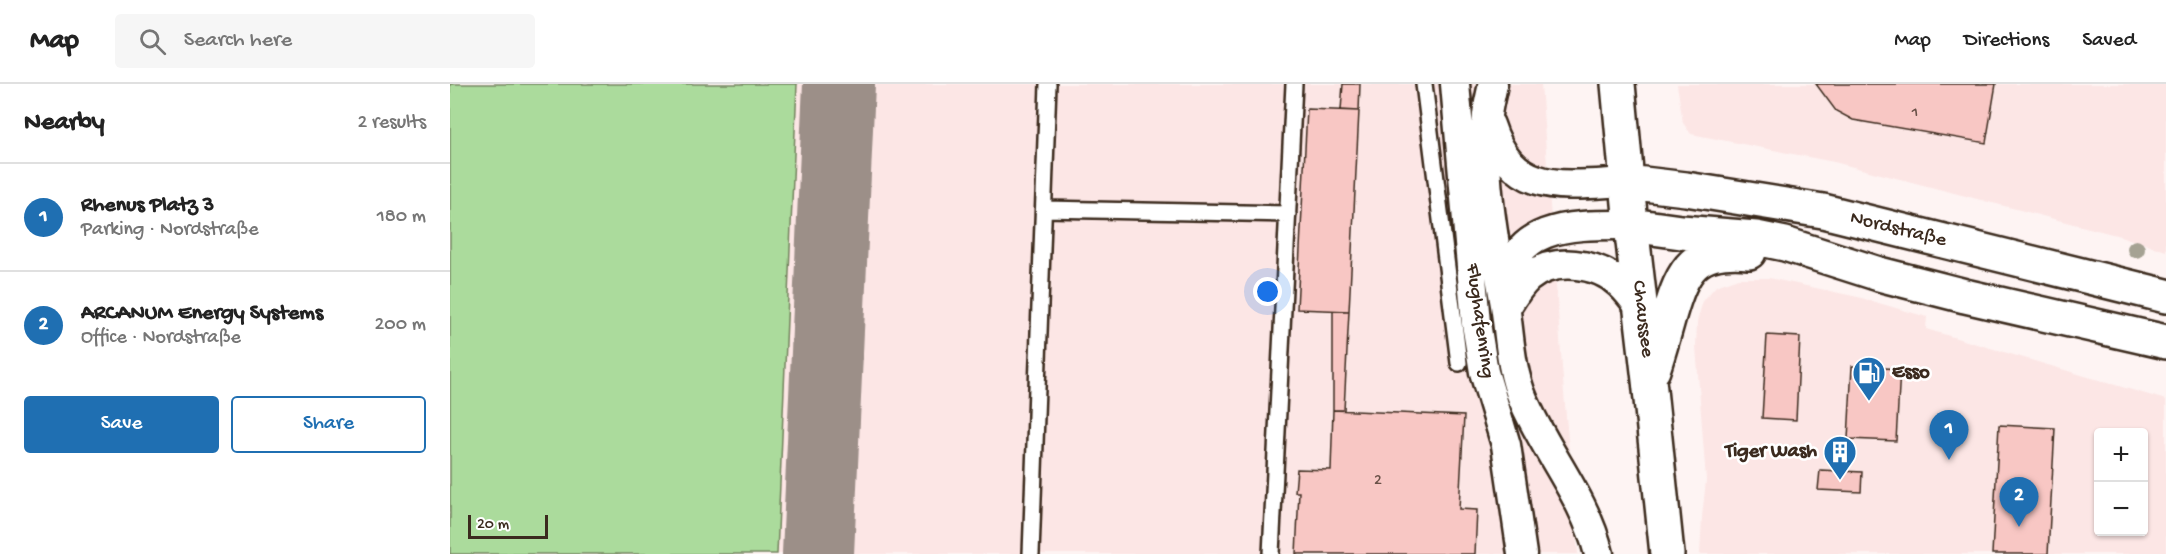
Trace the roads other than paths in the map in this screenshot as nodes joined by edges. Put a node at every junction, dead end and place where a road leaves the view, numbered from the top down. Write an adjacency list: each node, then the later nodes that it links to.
1 (1048, 84): 9 (lane)
2 (1294, 84): 10 (lane)
3 (1424, 84): 17 (lane)
4 (1455, 84): 21 (street, Flughafenring)
5 (1493, 84): 7 (street, Flughafenring)
6 (1618, 84): 8 (main road, Chaussee)
7 (1487, 115): 8 (street); 14 (street, Flughafenring)
8 (1627, 182): 11 (main road, Chaussee); 13 (main road, Nordstraße)
9 (1044, 209): 10 (lane); 19 (lane)
10 (1288, 214): 20 (lane)
11 (1631, 225): 12 (main road); 14 (street, Flughafenring); 15 (main road, Chaussee)
12 (1834, 260): 16 (main road); 18 (main road)
13 (2166, 296)
14 (1506, 308): 15 (street, Flughafenring); 22 (street, Flughafenring)
15 (1641, 309): 18 (main road, Chaussee)
16 (2166, 342)
17 (1459, 363)
18 (1649, 380): 23 (main road, Chaussee)
19 (1031, 554)
20 (1271, 554)
21 (1522, 554)
22 (1599, 554)
23 (1667, 554)

